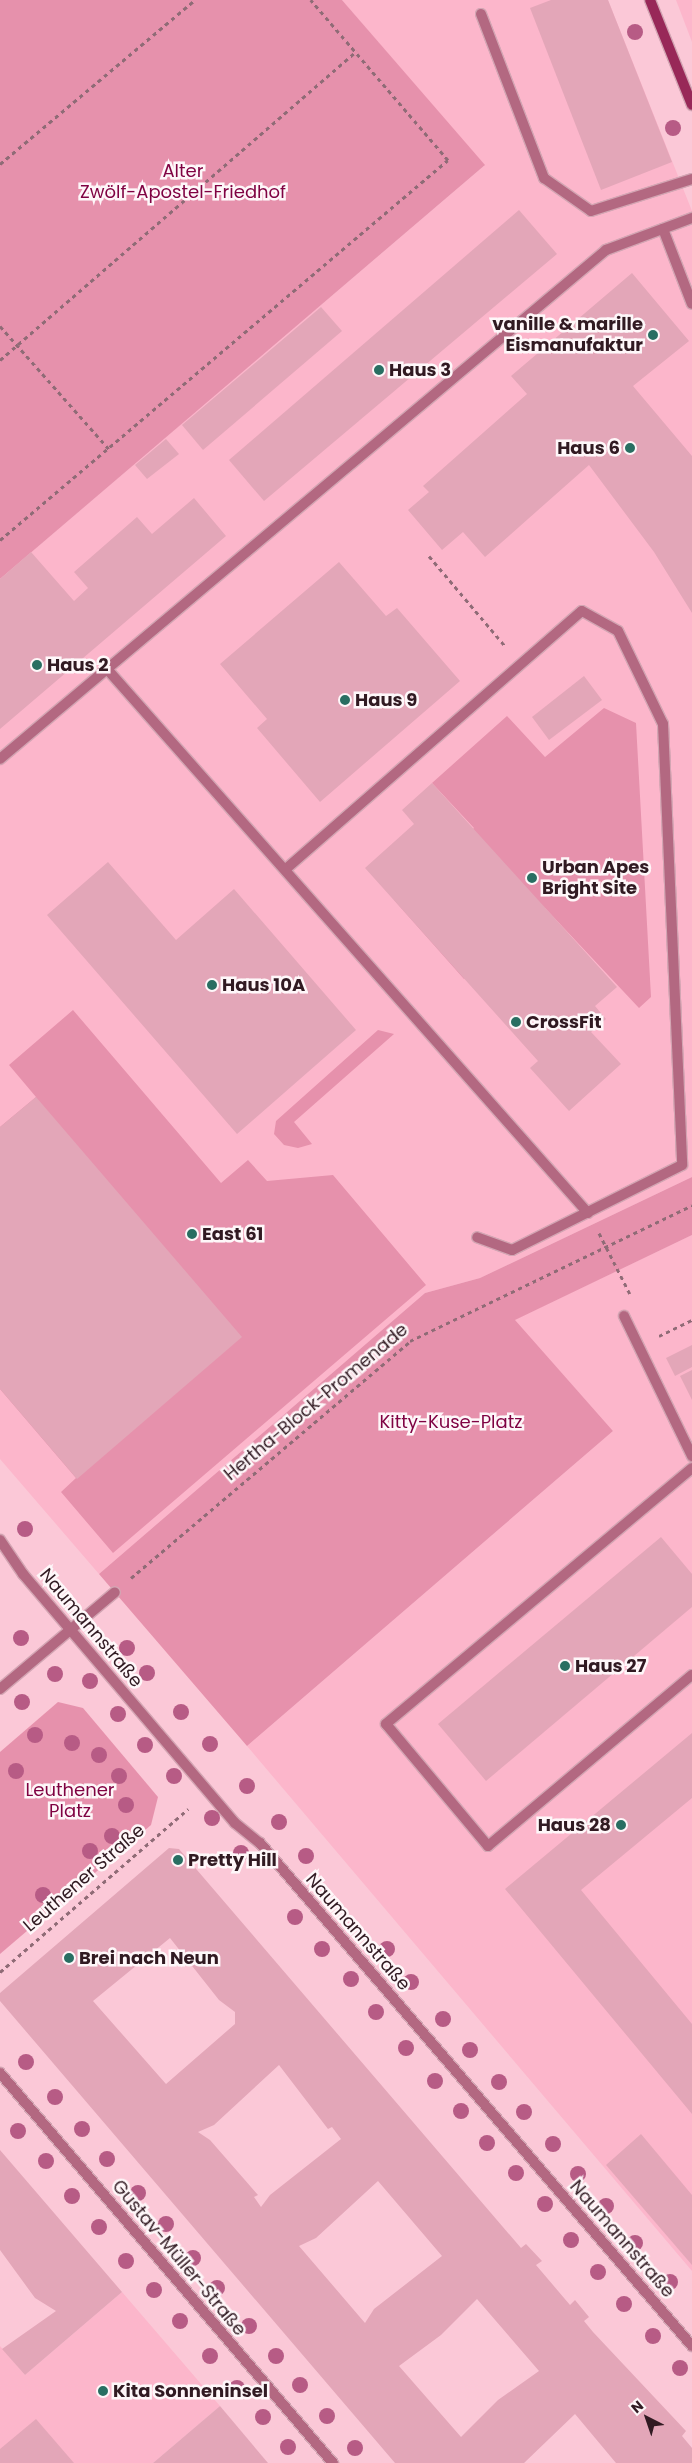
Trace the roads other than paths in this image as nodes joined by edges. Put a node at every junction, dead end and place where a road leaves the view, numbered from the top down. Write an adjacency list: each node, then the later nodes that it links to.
1 (650, 0): 3 (street)
2 (481, 14): 4 (street)
3 (692, 105)
4 (692, 179)
5 (692, 218): 6 (street)
6 (663, 229): 7 (street); 8 (street)
7 (692, 304)
8 (107, 669): 9 (street); 10 (street)
9 (0, 759)
10 (286, 868): 11 (street); 11 (street)
11 (588, 1212): 12 (street)
12 (477, 1237)
13 (624, 1316): 14 (street)
14 (692, 1456)
15 (692, 1468): 19 (street)
16 (0, 1540): 18 (street, Naumannstraße)
17 (115, 1592): 18 (street)
18 (70, 1629): 20 (street); 22 (street, Naumannstraße)
19 (692, 1675)
20 (0, 1689)
21 (0, 2073): 23 (street, Gustav-Müller-Straße)
22 (692, 2346)
23 (333, 2463)

